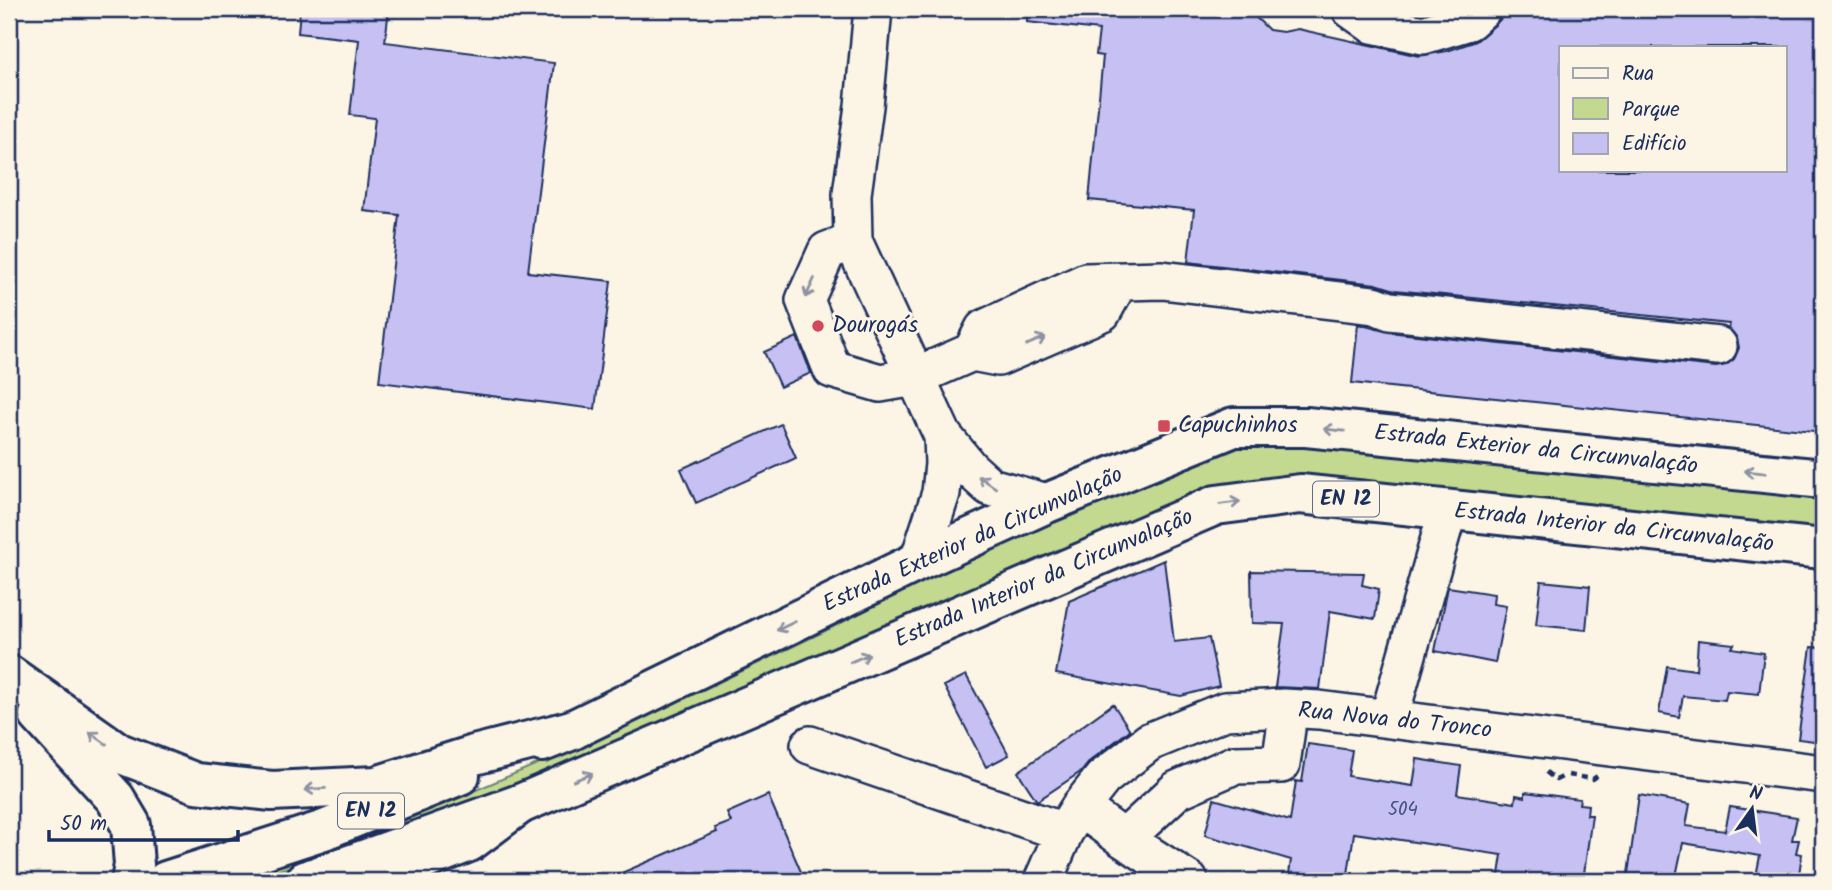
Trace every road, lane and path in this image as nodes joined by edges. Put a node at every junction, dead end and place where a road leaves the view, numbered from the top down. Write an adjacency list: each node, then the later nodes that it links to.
1 (873, 9): 4 (street)
2 (1351, 9): 3 (street)
3 (1482, 9)
4 (853, 241): 6 (street); 6 (street, one-way to 6)
5 (1718, 346): 6 (street)
6 (915, 377): 7 (street)
7 (943, 436): 9 (street, one-way to 7); 12 (street)
8 (1823, 479): 9 (main road, Estrada Exterior da Circunvalação / EN 12, one-way to 9)
9 (1047, 503): 12 (main road, Estrada Exterior da Circunvalação / EN 12)
10 (1448, 510): 11 (main road, Estrada Interior da Circunvalação / EN 12); 16 (street); 22 (main road, Estrada Interior da Circunvalação / EN 12, one-way to 10)
11 (1823, 550)
12 (919, 561): 17 (main road, Estrada Exterior da Circunvalação / EN 12, one-way to 17)
13 (9, 675): 17 (main road, one-way to 13)
14 (9, 681): 25 (main road)
15 (1284, 708): 16 (street, Rua Nova do Tronco); 23 (street, Rua Nova do Tronco); 24 (street)
16 (1390, 719): 20 (street, Rua Nova do Tronco)
17 (572, 730): 26 (main road, Estrada Exterior da Circunvalação / EN 12)
18 (810, 746): 23 (street)
19 (1546, 772): 21 (path)
20 (1823, 774)
21 (1566, 775)
22 (520, 804): 27 (main road, Estrada Interior da Circunvalação / EN 12); 28 (main road)
23 (1072, 819): 24 (street); 29 (street, Rua Nova do Tronco)
24 (1124, 839): 30 (street)
25 (131, 881)
26 (166, 881)
27 (305, 881)
28 (370, 881)
29 (1043, 881)
30 (1189, 881)

